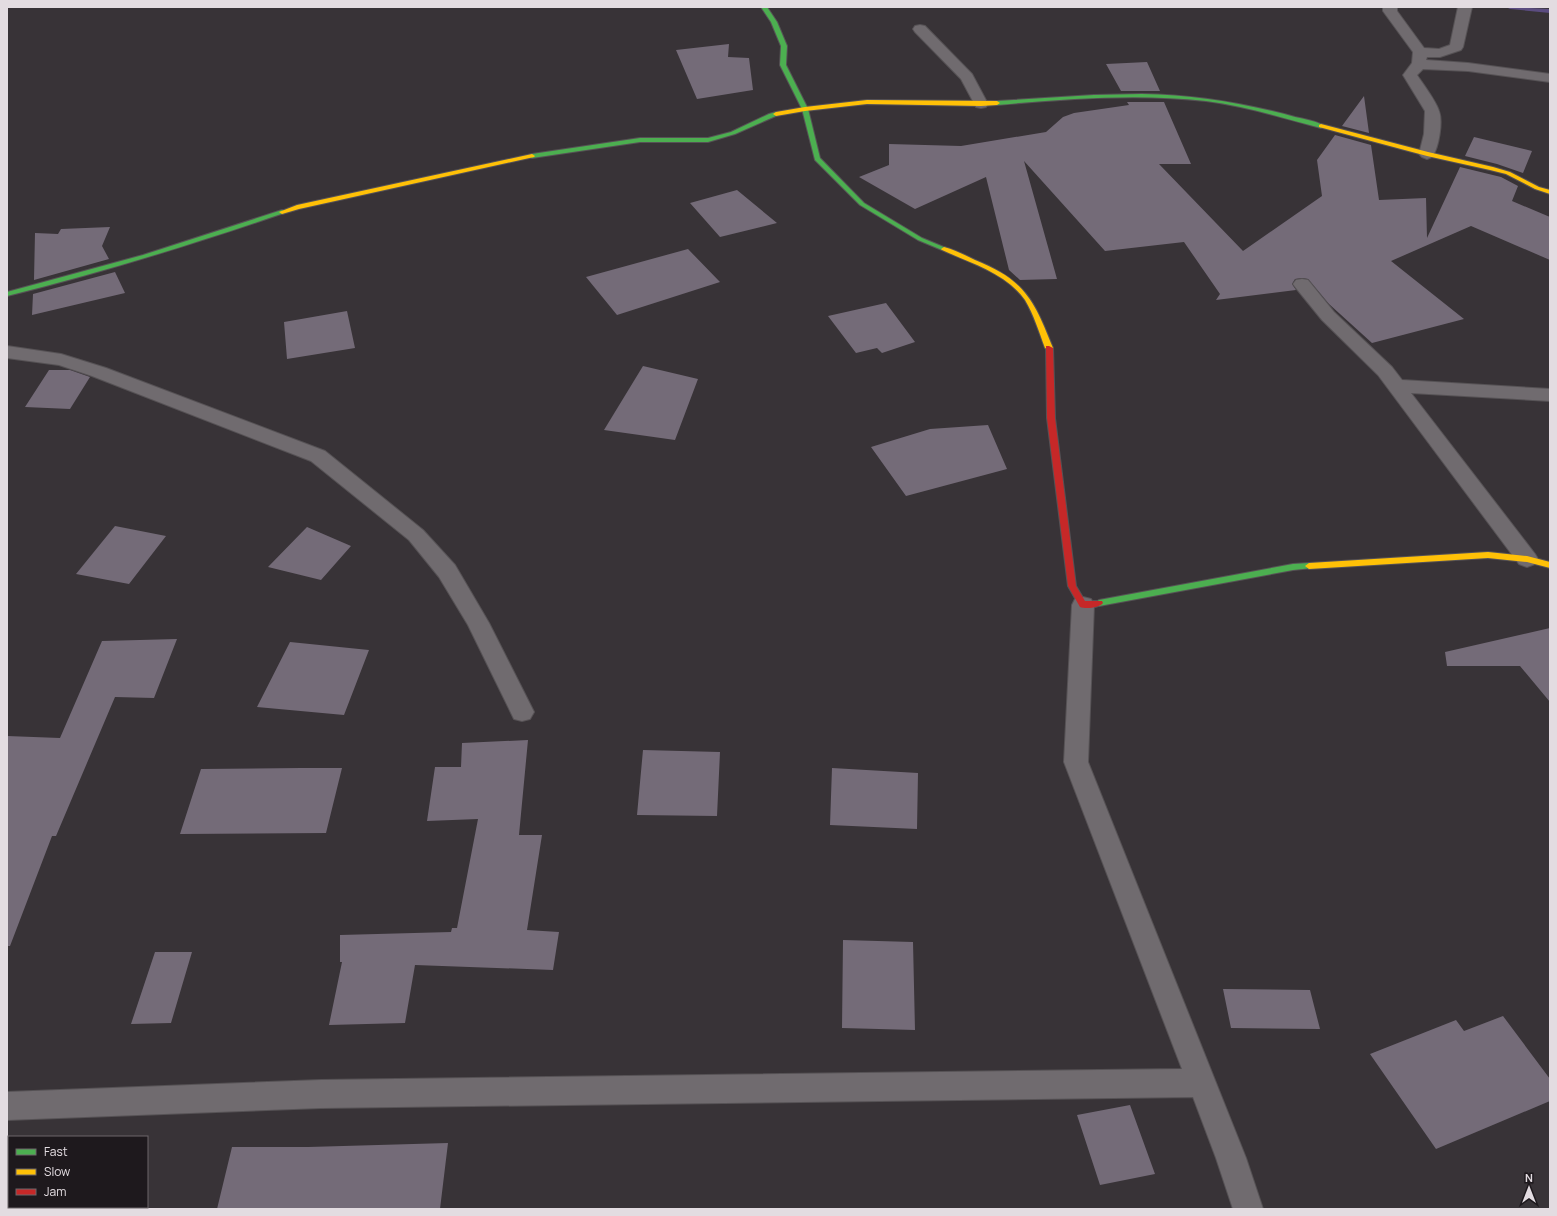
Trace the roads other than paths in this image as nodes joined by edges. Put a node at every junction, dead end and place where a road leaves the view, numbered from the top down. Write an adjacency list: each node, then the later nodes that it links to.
1 (764, 7): 8 (street)
2 (1390, 7): 5 (street)
3 (1465, 7): 5 (street)
4 (920, 29): 7 (street)
5 (1419, 58): 6 (street); 9 (street)
6 (1550, 78)
7 (981, 104): 8 (street); 9 (street)
8 (805, 109): 12 (street); 18 (street)
9 (1426, 154): 10 (street)
10 (1550, 192)
11 (1302, 284): 14 (street)
12 (7, 294)
13 (7, 352): 19 (street)
14 (1397, 386): 15 (street); 16 (street)
15 (1550, 395)
16 (1527, 559): 17 (street); 18 (street)
17 (1550, 565)
18 (1083, 605): 20 (street)
19 (522, 712)
20 (1202, 1083): 21 (street); 22 (street)
21 (7, 1106)
22 (1248, 1209)

